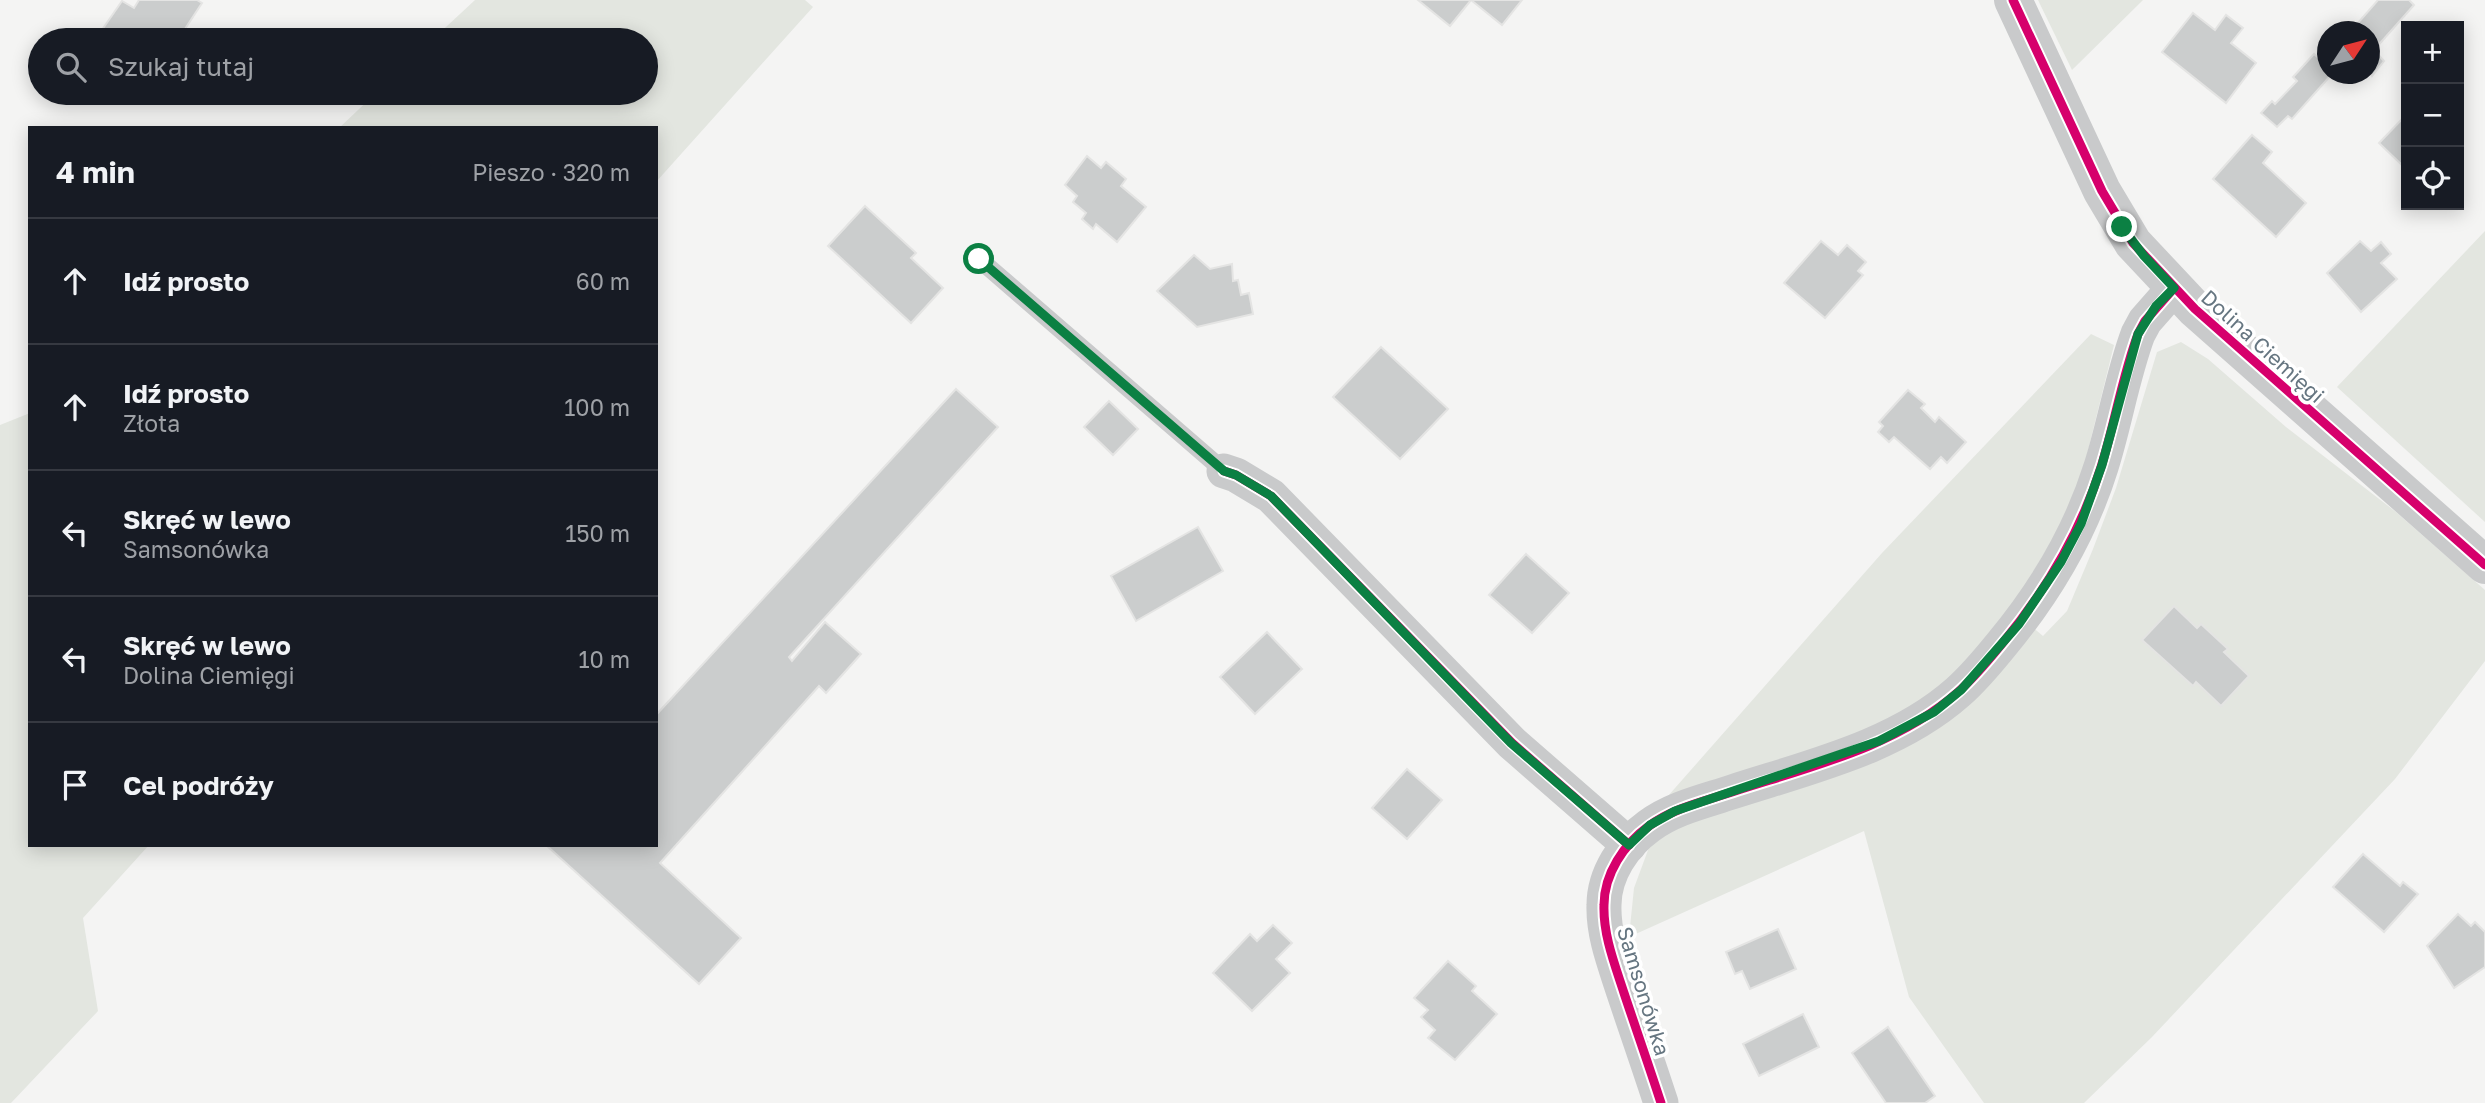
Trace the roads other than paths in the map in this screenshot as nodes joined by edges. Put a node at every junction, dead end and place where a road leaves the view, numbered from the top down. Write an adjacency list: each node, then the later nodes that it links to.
1 (2013, 0): 3 (street, Dolina Ciemięgi)
2 (979, 259): 4 (lane)
3 (2174, 288): 5 (street, Dolina Ciemięgi); 6 (street, Samsonówka)
4 (1224, 471): 6 (street)
5 (2485, 565)
6 (1629, 845): 7 (street, Samsonówka)
7 (1661, 1103)

